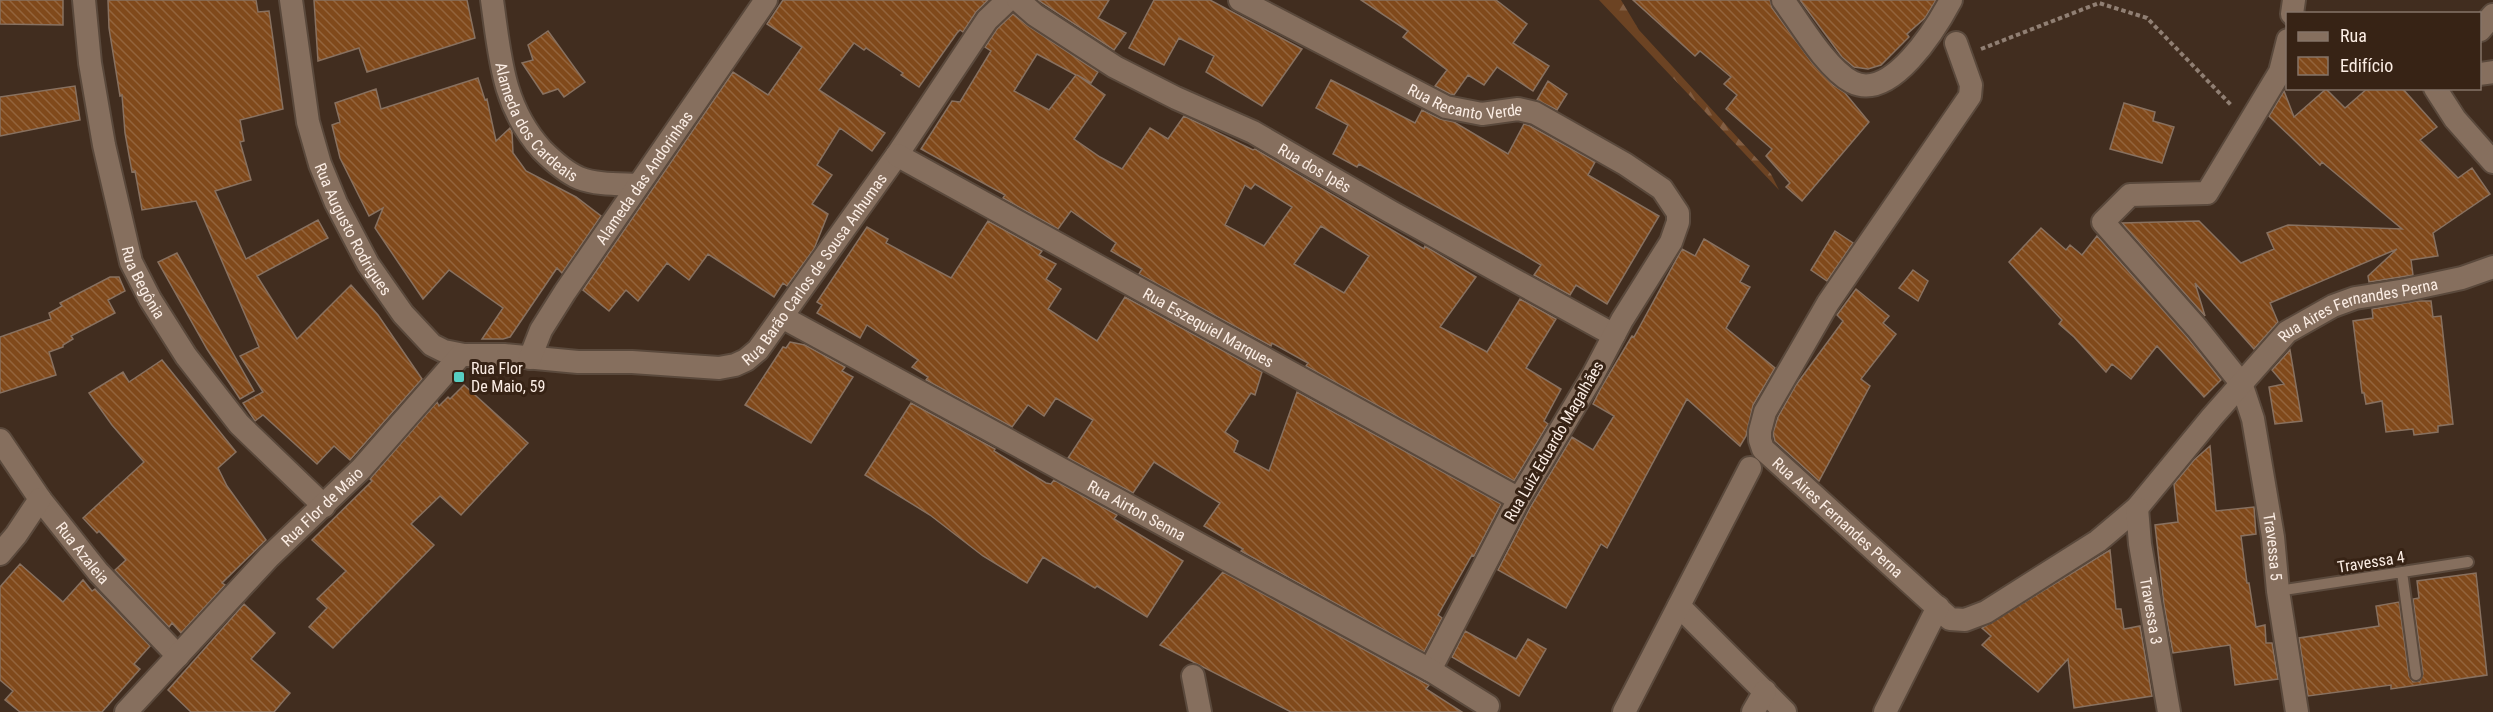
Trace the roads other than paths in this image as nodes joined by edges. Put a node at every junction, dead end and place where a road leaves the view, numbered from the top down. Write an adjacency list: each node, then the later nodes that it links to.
1 (84, 0): 30 (street, Rua Begônia)
2 (291, 0): 23 (street, Rua Augusto Rodrigues)
3 (492, 0): 18 (street, Alameda dos Cardeais)
4 (766, 0): 18 (street, Alameda das Andorinhas)
5 (1008, 0): 16 (street, Rua Barão Carlos de Sousa Anhumas)
6 (1018, 0): 22 (street, Rua dos Ipês)
7 (1240, 0): 19 (street, Rua Recanto Verde)
8 (1783, 0): 9 (street)
9 (1951, 0)
10 (2493, 15): 11 (street)
11 (2481, 29)
12 (1959, 50): 37 (street, Rua Aires Fernandes Perna)
13 (2286, 56): 14 (street)
14 (2284, 72): 25 (street)
15 (2436, 90): 17 (street)
16 (897, 155): 21 (street, Rua Barão Carlos de Sousa Anhumas); 28 (street, Rua Eszequiel Marques)
17 (2493, 162)
18 (638, 185): 24 (street, Alameda das Andorinhas)
19 (1678, 213): 22 (street, Rua Luiz Eduardo Magalhães)
20 (2493, 267): 25 (street, Rua Aires Fernandes Perna)
21 (782, 317): 24 (street, Rua Barão Carlos de Sousa Anhumas); 39 (street, Rua Airton Senna)
22 (1614, 335): 28 (street, Rua Luiz Eduardo Magalhães)
23 (461, 355): 24 (street, Rua Augusto Rodrigues); 30 (street, Rua Flor de Maio)
24 (530, 358)
25 (2241, 383): 31 (street, Rua Aires Fernandes Perna); 35 (street, Travessa 5)
26 (0, 440): 29 (street, Rua Azaleia)
27 (1750, 468): 36 (street)
28 (1520, 499): 39 (street, Rua Luiz Eduardo Magalhães)
29 (40, 500): 32 (street); 38 (street, Rua Azaleia)
30 (324, 506): 38 (street, Rua Flor de Maio)
31 (2137, 508): 37 (street, Rua Aires Fernandes Perna); 50 (street, Travessa 3)
32 (0, 554)
33 (2468, 562): 34 (lane, Travessa 4)
34 (2402, 572): 35 (lane, Travessa 4); 40 (lane)
35 (2278, 591): 51 (street, Travessa 5)
36 (1679, 606): 42 (street); 47 (street)
37 (1938, 607): 44 (street)
38 (177, 656): 45 (street, Rua Flor de Maio)
39 (1430, 670): 43 (street, Rua Airton Senna)
40 (2416, 675)
41 (1193, 676): 46 (street)
42 (1765, 692): 48 (street); 49 (street)
43 (1488, 705)
44 (1891, 710)
45 (126, 712)
46 (1200, 712)
47 (1624, 712)
48 (1753, 712)
49 (1785, 712)
50 (2169, 712)
51 (2297, 712)

